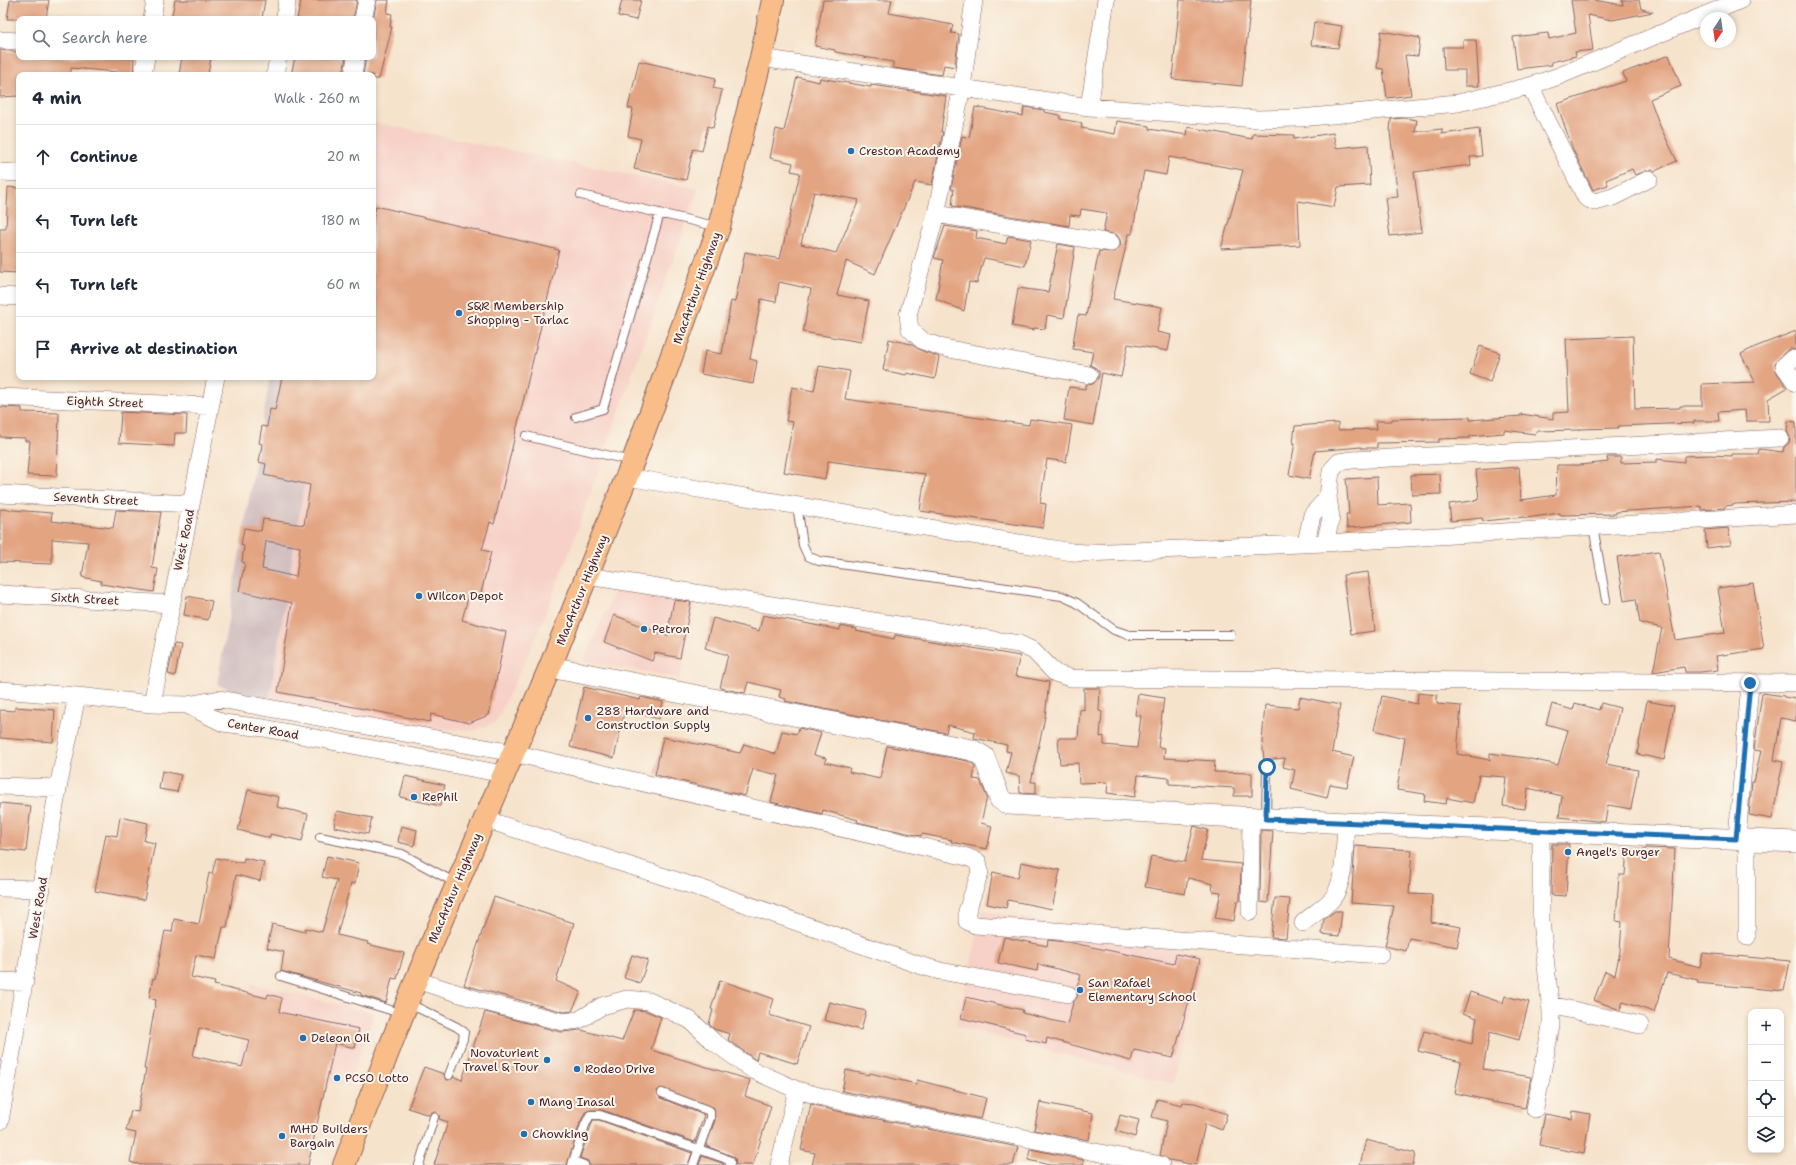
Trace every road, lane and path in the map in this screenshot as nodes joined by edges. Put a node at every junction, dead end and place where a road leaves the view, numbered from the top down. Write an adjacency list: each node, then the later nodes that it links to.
1 (155, 0): 8 (street)
2 (287, 0): 9 (street)
3 (367, 0): 10 (street)
4 (773, 0): 13 (highway, MacArthur Highway)
5 (974, 0): 21 (street)
6 (1106, 0): 22 (street)
7 (1741, 0): 20 (street)
8 (152, 16)
9 (285, 16)
10 (364, 16)
11 (0, 40): 12 (street)
12 (16, 41)
13 (761, 58): 21 (street); 29 (highway, MacArthur Highway)
14 (146, 60): 17 (street)
15 (278, 60): 18 (street)
16 (356, 60): 19 (street)
17 (144, 72)
18 (276, 72)
19 (354, 72)
20 (1530, 86): 22 (street); 25 (street)
21 (962, 87): 22 (street); 28 (street)
22 (1089, 107)
23 (0, 172): 24 (street)
24 (16, 173)
25 (1649, 179)
26 (581, 195): 27 (lane)
27 (660, 213): 29 (lane); 39 (lane)
28 (936, 214): 30 (street); 34 (street)
29 (719, 227): 42 (highway, MacArthur Highway)
30 (1111, 243)
31 (0, 296): 32 (street)
32 (16, 297)
33 (1792, 359): 36 (street)
34 (1089, 375)
35 (215, 380): 38 (street, West Road)
36 (1796, 382)
37 (0, 397): 38 (street, Eighth Street)
38 (210, 406): 45 (street, West Road)
39 (576, 417)
40 (526, 436): 42 (lane)
41 (1780, 438): 44 (street)
42 (630, 469): 46 (street); 51 (highway, MacArthur Highway)
43 (0, 494): 45 (street, Seventh Street)
44 (1328, 496): 49 (street); 50 (street)
45 (191, 504): 54 (street, West Road)
46 (797, 505): 50 (street); 55 (lane)
47 (1796, 514): 48 (street)
48 (1593, 526): 49 (street); 53 (lane)
49 (1325, 542): 50 (street)
50 (1306, 543)
51 (588, 576): 56 (highway, MacArthur Highway); 57 (street)
52 (0, 594): 54 (street, Sixth Street)
53 (1606, 600)
54 (171, 604): 61 (street, West Road)
55 (1231, 635)
56 (550, 667): 63 (highway, MacArthur Highway); 68 (street)
57 (1750, 683): 58 (street); 73 (street)
58 (1796, 683)
59 (0, 690): 60 (street, Center Road)
60 (77, 696): 61 (street, Center Road); 67 (street, West Road)
61 (152, 704): 62 (street, Center Road)
62 (186, 704): 63 (street); 65 (street, Center Road)
63 (513, 753): 65 (highway, MacArthur Highway); 81 (street)
64 (1267, 767): 68 (lane)
65 (504, 774): 69 (highway, MacArthur Highway)
66 (0, 786): 67 (street)
67 (58, 788): 77 (street, West Road)
68 (1258, 818): 70 (street); 78 (street)
69 (484, 819): 75 (highway, MacArthur Highway); 86 (street)
70 (1346, 823): 71 (street); 79 (street)
71 (1541, 831): 73 (street); 87 (street)
72 (320, 837): 75 (lane)
73 (1742, 840): 74 (street); 80 (street)
74 (1796, 842)
75 (456, 884): 83 (highway, MacArthur Highway)
76 (0, 888): 77 (street)
77 (41, 889): 85 (street, West Road)
78 (1250, 912)
79 (1303, 923)
80 (1746, 937)
81 (1380, 955)
82 (282, 976): 88 (lane)
83 (416, 980): 88 (highway, MacArthur Highway); 92 (street)
84 (0, 981): 85 (street)
85 (25, 982): 91 (street, West Road)
86 (1068, 994)
87 (1550, 1005): 89 (street); 94 (street)
88 (406, 1008): 90 (lane); 99 (highway, MacArthur Highway)
89 (1640, 1025)
90 (449, 1075)
91 (4, 1083): 96 (street, West Road)
92 (797, 1090): 104 (street); 105 (street)
93 (662, 1092): 97 (lane)
94 (1535, 1109)
95 (434, 1117): 100 (lane)
96 (0, 1121)
97 (699, 1149): 98 (lane); 102 (lane); 103 (lane)
98 (572, 1163): 101 (lane)
99 (344, 1165)
100 (419, 1165)
101 (584, 1165)
102 (693, 1165)
103 (730, 1165)
104 (779, 1165)
105 (1161, 1165)

